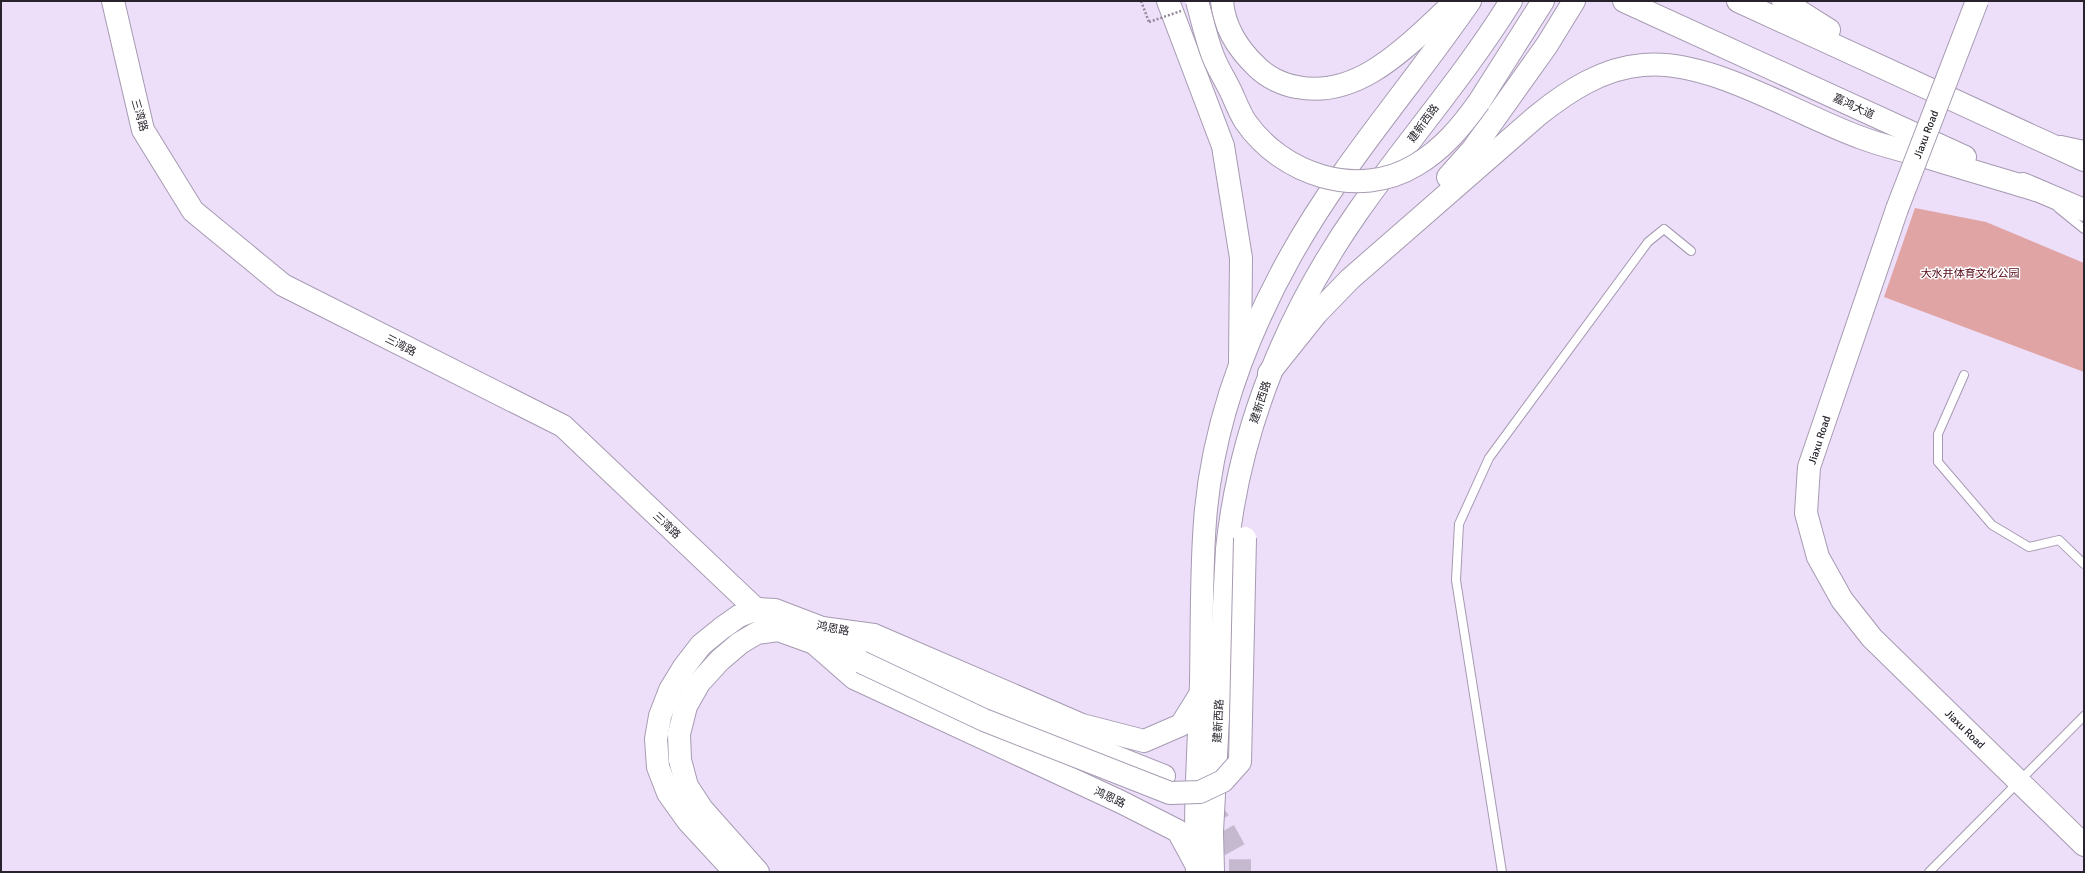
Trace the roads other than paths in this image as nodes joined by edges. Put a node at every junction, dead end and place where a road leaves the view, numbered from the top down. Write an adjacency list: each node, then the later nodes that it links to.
1 (113, 1): 28 (main road, 三湾路)
2 (1168, 1): 23 (main road)
3 (1196, 1): 8 (main road, bridge)
4 (1222, 1): 5 (main road)
5 (1456, 1)
6 (1470, 1): 23 (main road, 建新西路)
7 (1511, 1): 24 (main road, 建新西路)
8 (1543, 1)
9 (1574, 1): 22 (main road)
10 (1738, 1): 14 (main road)
11 (1783, 1): 14 (main road)
12 (1977, 1): 34 (main road, Jiaxu Road, bridge)
13 (1626, 2): 18 (main road, 嘉鸿大道)
14 (1902, 76): 15 (main road)
15 (2025, 133): 16 (lane); 17 (main road)
16 (2084, 145)
17 (2084, 160)
18 (2036, 190): 19 (main road, 嘉鸿大道); 20 (lane); 22 (main road)
19 (2084, 210)
20 (2084, 229)
21 (1691, 251): 39 (lane)
22 (1350, 279): 24 (main road)
23 (1240, 362): 31 (main road, 建新西路)
24 (1269, 373): 26 (main road, 建新西路)
25 (1964, 375): 27 (lane)
26 (1250, 432): 30 (main road, bridge); 36 (main road, 建新西路)
27 (2084, 564)
28 (757, 609): 29 (main road, 三湾路); 30 (main road, 鸿恩路); 37 (main road, 鸿恩路)
29 (778, 630): 30 (main road, 鸿恩路); 38 (main road, 鸿恩路)
30 (818, 636): 31 (main road, 鸿恩路); 33 (main road); 36 (main road, 鸿恩路)
31 (1201, 693): 36 (main road, 建新西路)
32 (2084, 716): 34 (lane)
33 (1164, 776)
34 (2018, 782): 35 (main road, Jiaxu Road); 40 (lane)
35 (2084, 844)
36 (1202, 870)
37 (735, 872)
38 (758, 872)
39 (1502, 872)
40 (1929, 872)

